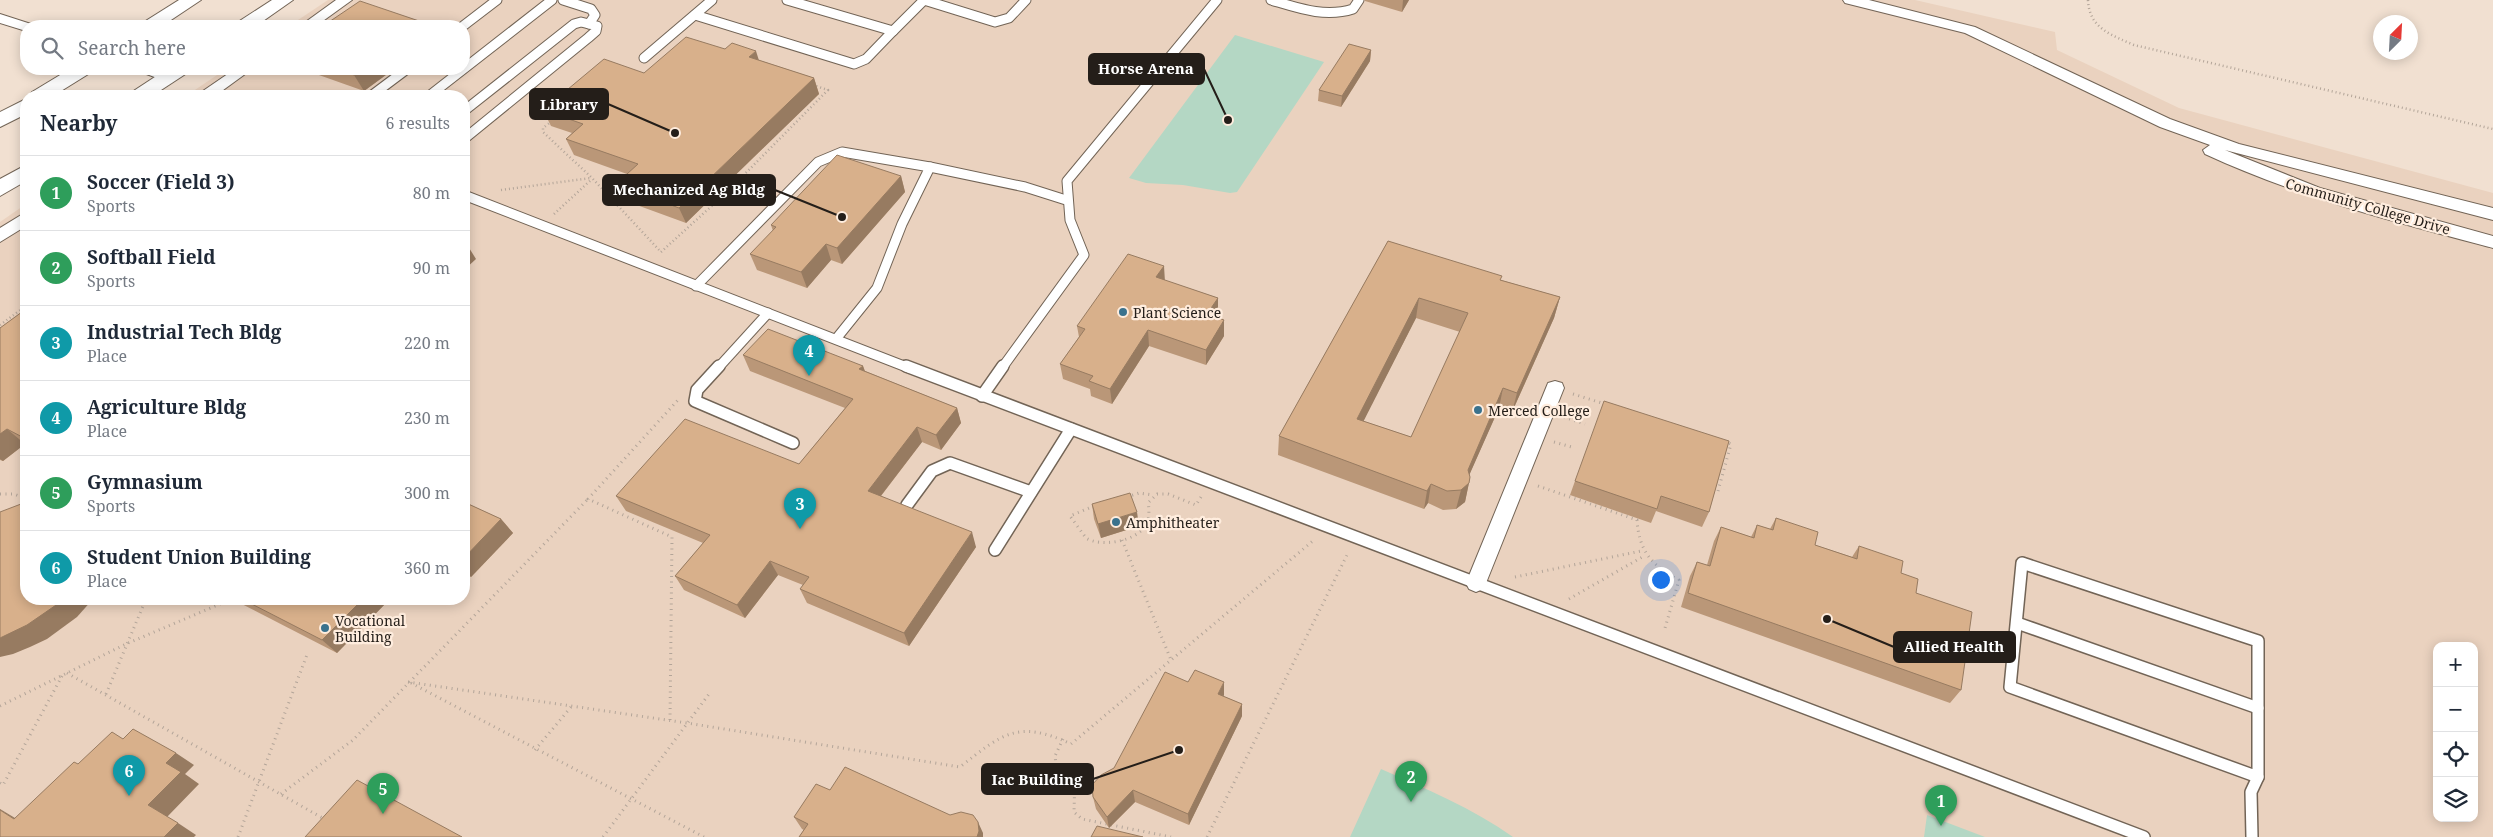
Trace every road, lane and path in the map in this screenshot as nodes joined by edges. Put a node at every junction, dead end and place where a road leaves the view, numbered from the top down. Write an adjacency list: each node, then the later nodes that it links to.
1 (192, 0): 17 (street)
2 (284, 0): 18 (street)
3 (345, 0): 19 (street)
4 (497, 0): 20 (lane)
5 (552, 0): 25 (lane)
6 (563, 0): 21 (lane)
7 (712, 0): 15 (lane)
8 (787, 0): 23 (lane)
9 (1026, 0): 23 (lane)
10 (1217, 0): 50 (lane)
11 (1271, 0): 12 (lane)
12 (1360, 0)
13 (1850, 0): 41 (street, Community College Drive)
14 (2088, 0): 42 (path)
15 (695, 15): 23 (lane); 24 (lane)
16 (0, 18): 22 (street)
17 (160, 20)
18 (253, 20)
19 (316, 20)
20 (470, 21)
21 (589, 24): 37 (lane); 43 (lane)
22 (20, 25)
23 (893, 31)
24 (644, 58)
25 (470, 64)
26 (73, 75): 32 (street)
27 (171, 75): 33 (street)
28 (236, 75): 34 (street)
29 (399, 75): 35 (lane)
30 (456, 75): 36 (lane)
31 (810, 84): 56 (path)
32 (49, 90)
33 (148, 90)
34 (214, 90)
35 (379, 90)
36 (437, 90)
37 (470, 106)
38 (20, 109): 40 (street)
39 (558, 116): 46 (path)
40 (0, 121)
41 (2165, 122): 51 (street, Community College Drive); 55 (street, Community College Drive)
42 (2493, 130)
43 (470, 134)
44 (930, 167): 50 (lane); 57 (lane); 61 (lane)
45 (20, 176): 47 (street)
46 (592, 178): 48 (path); 53 (path); 56 (path)
47 (0, 189)
48 (493, 191)
49 (470, 198): 53 (lane)
50 (1066, 200): 63 (lane)
51 (2493, 214)
52 (20, 222): 54 (street)
53 (541, 225): 57 (lane)
54 (0, 236)
55 (2493, 242)
56 (661, 252): 57 (path)
57 (693, 284): 59 (lane)
58 (20, 310): 60 (path)
59 (768, 313): 61 (lane); 68 (lane)
60 (0, 325)
61 (836, 340): 63 (lane)
62 (1556, 388): 65 (path); 69 (street)
63 (982, 396): 66 (lane)
64 (680, 398): 77 (path)
65 (1611, 406)
66 (1071, 429): 70 (lane); 72 (lane)
67 (1722, 441): 71 (path)
68 (793, 443)
69 (1518, 479): 84 (path); 86 (street)
70 (1210, 482): 74 (path); 80 (lane)
71 (1718, 491)
72 (1031, 492): 78 (lane); 83 (lane)
73 (0, 494): 75 (path)
74 (1153, 495): 76 (path); 82 (path)
75 (20, 496)
76 (1125, 497)
77 (588, 499): 97 (path); 103 (path)
78 (907, 505)
79 (1098, 505): 82 (path)
80 (1329, 527): 81 (lane); 94 (path)
81 (1355, 537): 86 (lane); 117 (path)
82 (1122, 540): 94 (path)
83 (994, 550)
84 (1641, 551): 85 (path); 86 (path)
85 (1644, 556): 89 (path); 91 (path)
86 (1479, 584): 89 (lane)
87 (143, 605): 92 (path)
88 (218, 605): 92 (path)
89 (1548, 610): 118 (lane)
90 (2017, 623): 102 (lane); 102 (lane); 107 (lane)
91 (1665, 628)
92 (126, 644): 95 (path); 98 (path)
93 (308, 652): 108 (path)
94 (1171, 660): 105 (path)
95 (67, 673): 96 (path); 98 (path)
96 (62, 676): 100 (path); 109 (path)
97 (408, 682): 101 (path); 106 (path); 110 (path)
98 (106, 694): 108 (path)
99 (709, 694): 104 (path)
100 (0, 706)
101 (571, 706): 103 (path); 106 (path)
102 (2258, 708): 107 (lane)
103 (670, 720): 104 (path)
104 (687, 723): 105 (path); 111 (path)
105 (1063, 739): 116 (path)
106 (535, 750): 111 (path)
107 (2258, 777): 119 (lane)
108 (260, 781): 110 (path); 113 (path)
109 (0, 784)
110 (281, 794): 112 (path)
111 (632, 799): 114 (path); 115 (path)
112 (322, 826)
113 (238, 837)
114 (603, 837)
115 (704, 837)
116 (1171, 837)
117 (1208, 837)
118 (2144, 837)
119 (2252, 837)

